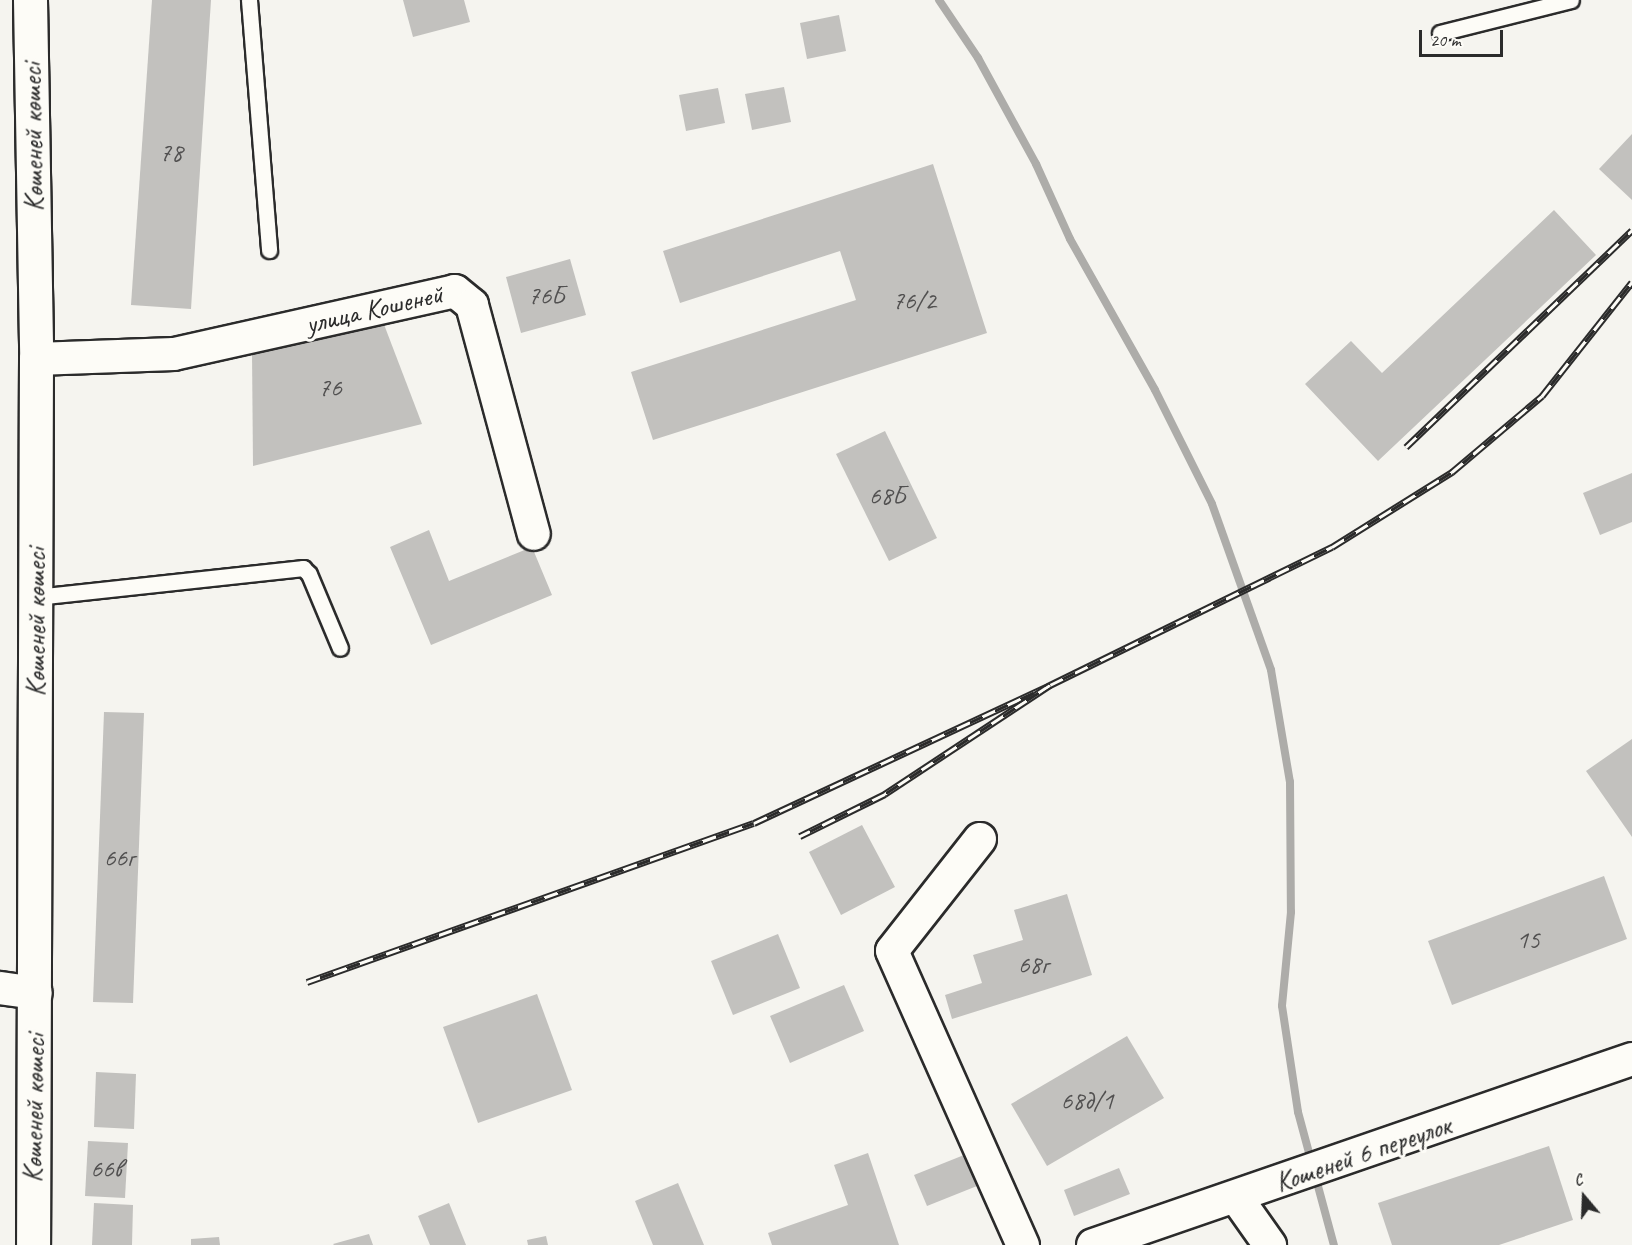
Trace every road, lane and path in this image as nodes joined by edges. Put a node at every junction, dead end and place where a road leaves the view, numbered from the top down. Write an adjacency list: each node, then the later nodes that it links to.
1 (30, 0): 6 (main road, Көшеней көшесі)
2 (249, 0): 5 (lane)
3 (1571, 0): 4 (lane)
4 (1440, 33)
5 (269, 250)
6 (36, 359): 7 (street, улица Кошеней); 8 (main road, Көшеней көшесі)
7 (534, 534)
8 (36, 597): 9 (lane); 12 (main road, Көшеней көшесі)
9 (340, 648)
10 (980, 839): 16 (street)
11 (0, 988): 12 (street)
12 (36, 993): 15 (main road, Көшеней көшесі)
13 (1632, 1059): 14 (street, Кошеней 6 переулок)
14 (1236, 1197): 17 (street, Кошеней 6 переулок); 18 (street)
15 (33, 1245)
16 (1023, 1245)
17 (1093, 1245)
18 (1270, 1245)

